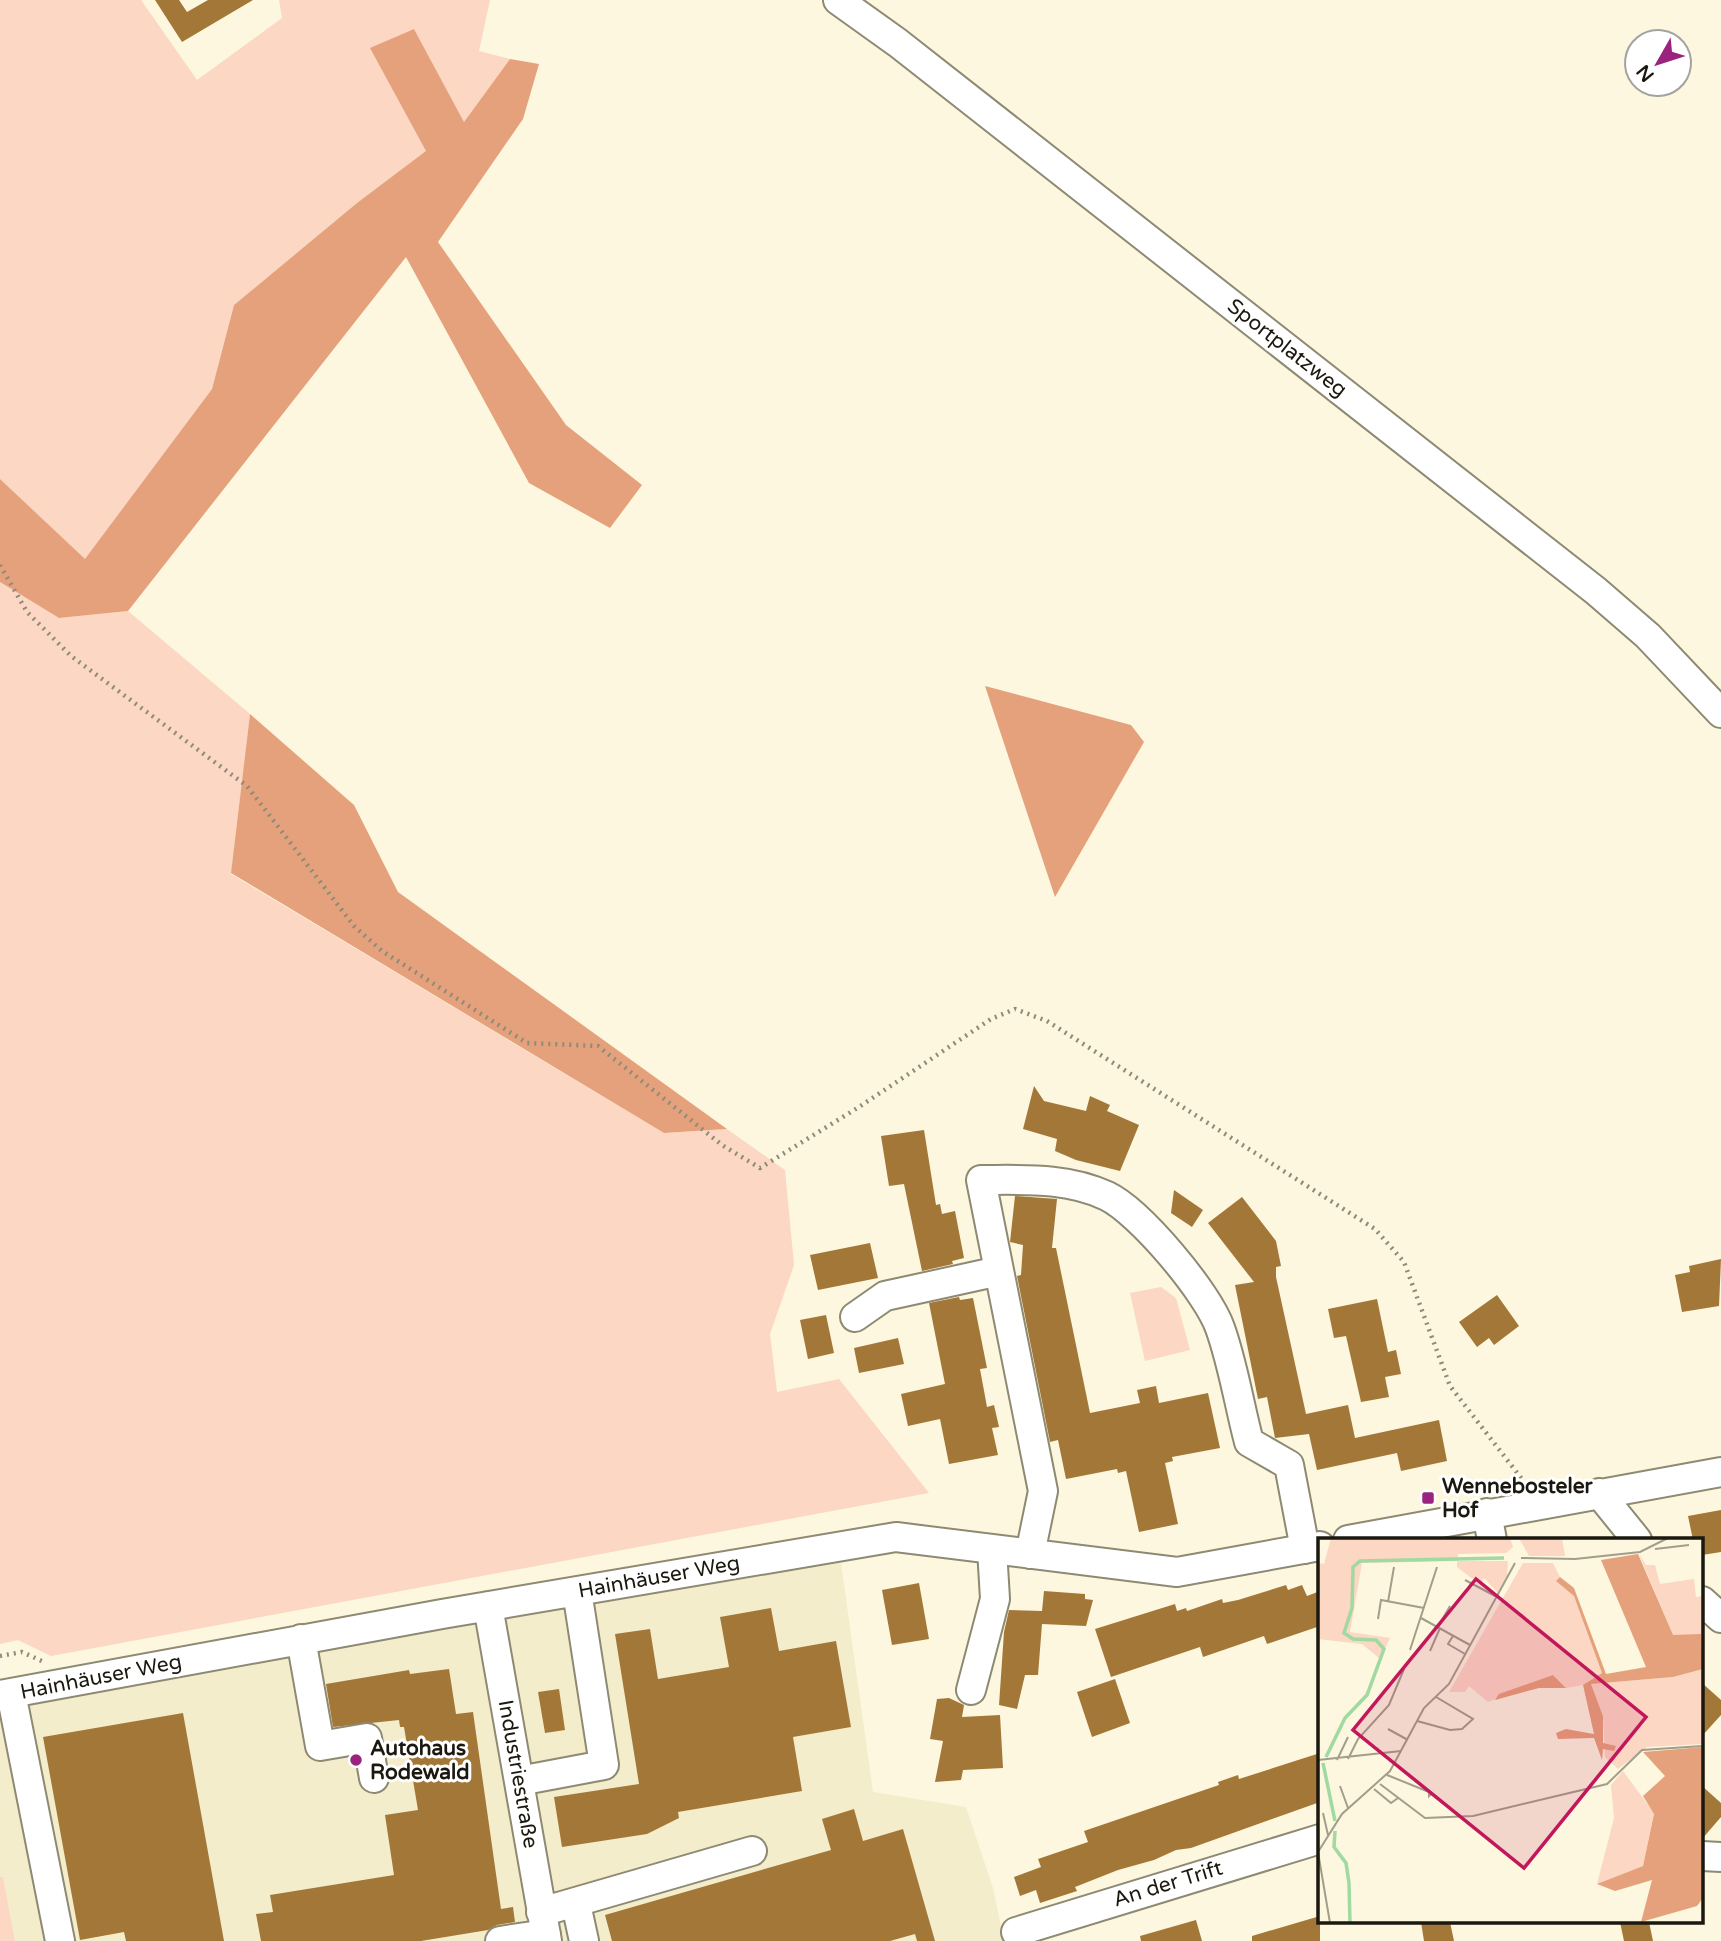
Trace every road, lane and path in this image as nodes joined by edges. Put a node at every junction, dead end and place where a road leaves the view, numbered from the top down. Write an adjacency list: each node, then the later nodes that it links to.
1 (838, 0): 3 (street, Sportplatzweg)
2 (0, 565): 8 (path)
3 (1721, 713)
4 (999, 1271): 5 (street); 13 (street); 15 (street)
5 (855, 1317)
6 (1721, 1472): 7 (street)
7 (1599, 1493): 8 (street); 12 (street)
8 (1540, 1503): 9 (street)
9 (1487, 1513): 10 (street); 11 (street)
10 (1358, 1538)
11 (1492, 1538)
12 (1635, 1538)
13 (1313, 1547): 15 (street, Hainhäuser Weg)
14 (992, 1549): 15 (street, Hainhäuser Weg); 16 (street, Hainhäuser Weg); 21 (street)
15 (1030, 1554)
16 (577, 1591): 18 (street, Hainhäuser Weg); 24 (street)
17 (1704, 1603): 19 (street)
18 (488, 1606): 20 (street, Hainhäuser Weg); 24 (street, Industriestraße)
19 (1721, 1618)
20 (301, 1639): 22 (street, Hainhäuser Weg); 23 (street)
21 (971, 1690)
22 (5, 1694): 30 (street)
23 (374, 1778)
24 (519, 1781): 28 (street, Industriestraße)
25 (1318, 1840): 29 (street, An der Trift)
26 (752, 1851): 27 (street)
27 (576, 1904): 28 (street); 32 (street)
28 (545, 1929): 31 (street)
29 (1016, 1932)
30 (60, 1941)
31 (500, 1941)
32 (584, 1941)

